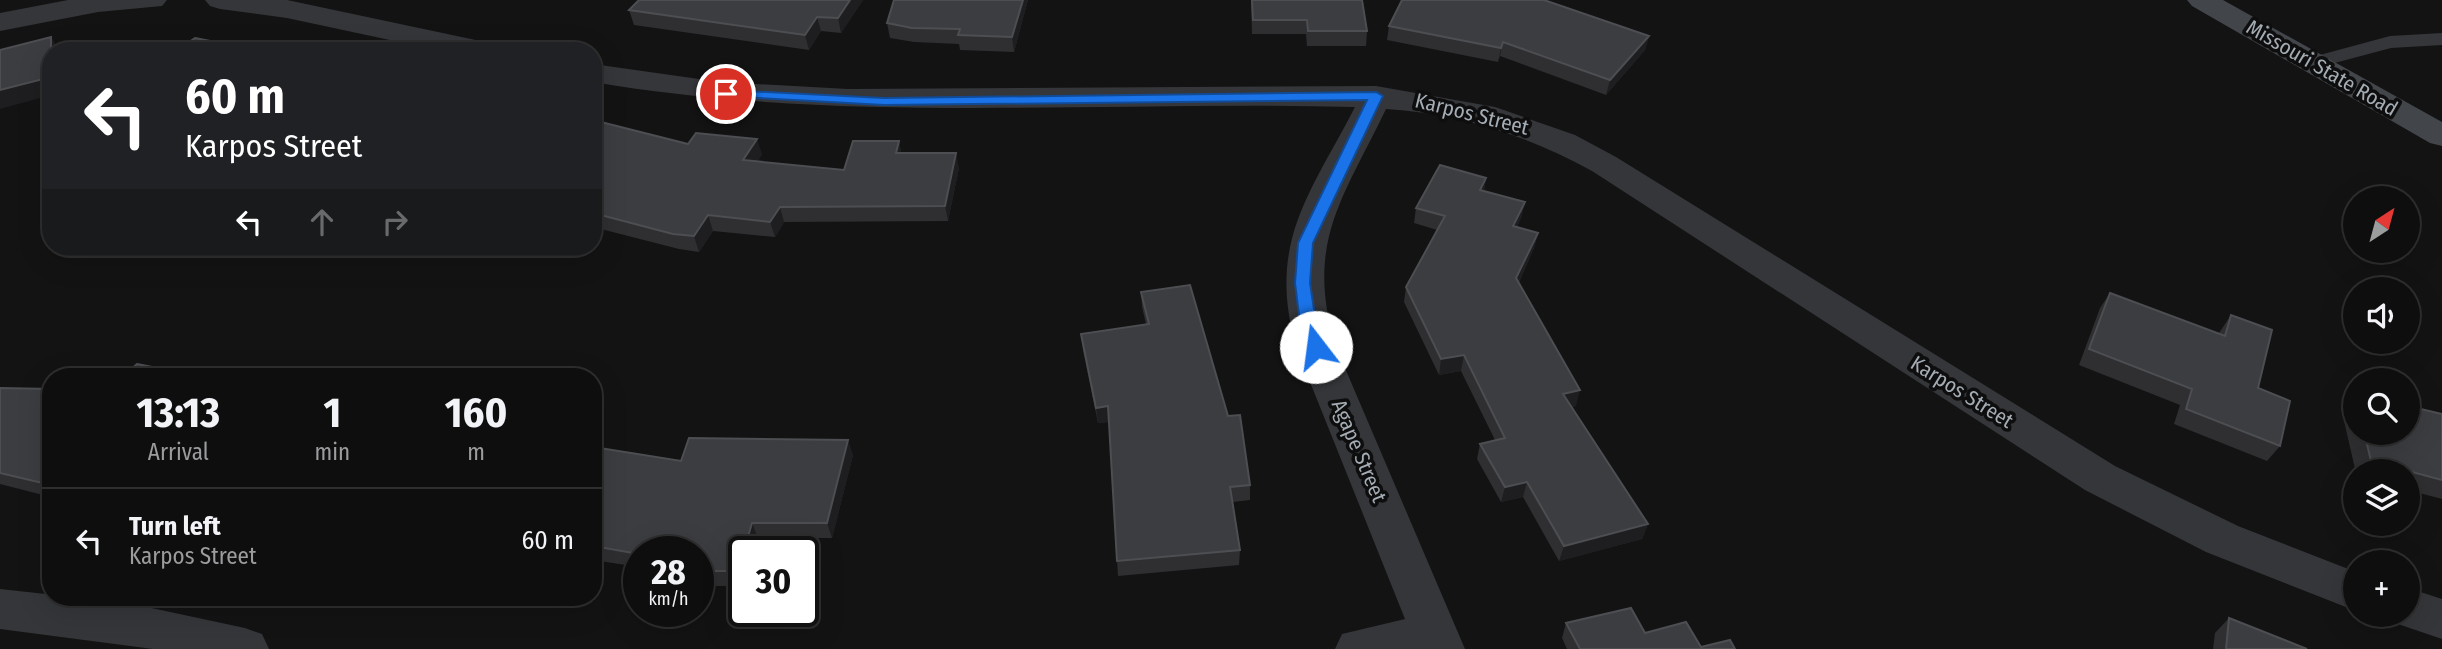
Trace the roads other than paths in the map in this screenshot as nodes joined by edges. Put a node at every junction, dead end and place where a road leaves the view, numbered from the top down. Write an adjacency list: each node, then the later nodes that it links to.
1 (152, 0): 4 (street)
2 (220, 0): 6 (street)
3 (2202, 0): 7 (street, Missouri State Road)
4 (0, 22)
5 (2442, 39): 7 (lane)
6 (442, 42)
7 (2312, 62): 10 (street, Missouri State Road)
8 (602, 74): 9 (street, Karpos Street)
9 (1376, 96): 11 (street, Karpos Street); 15 (street, Agape Street)
10 (2442, 136)
11 (2343, 587)
12 (0, 609): 16 (street)
13 (2420, 612): 14 (street)
14 (2442, 619)
15 (1438, 641): 17 (street)
16 (245, 649)
17 (1359, 649)

